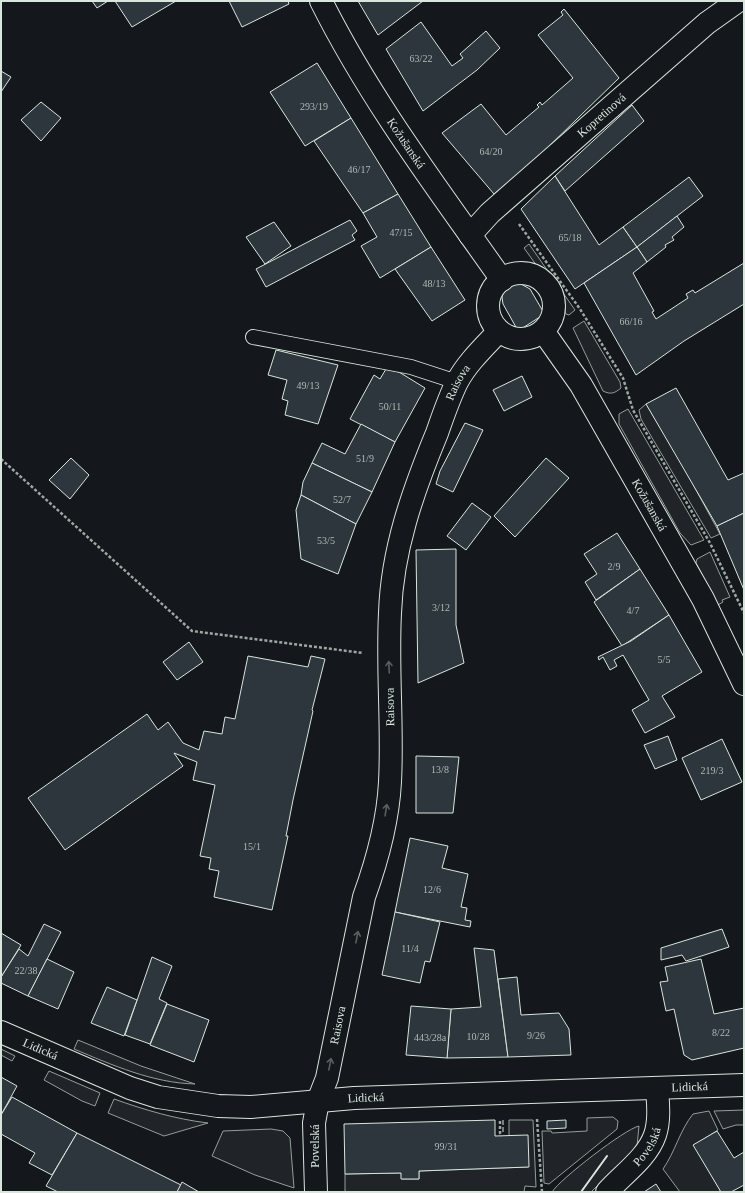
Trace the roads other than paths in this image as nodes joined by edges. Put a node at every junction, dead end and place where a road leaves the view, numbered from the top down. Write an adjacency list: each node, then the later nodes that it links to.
1 (321, 1): 3 (street, Kožušanská)
2 (738, 1): 3 (street, Kopretinová)
3 (470, 235): 4 (street, Kožušanská)
4 (502, 280): 5 (street); 6 (street)
5 (499, 331): 6 (street); 8 (street, Raisova)
6 (544, 331): 9 (street, Kožušanská)
7 (253, 337): 8 (lane)
8 (457, 382): 13 (street, Raisova, one-way to 8)
9 (744, 684)
10 (1, 1032): 13 (street, Lidická)
11 (744, 1085): 12 (street, Lidická)
12 (658, 1088): 13 (street, Lidická); 15 (street, Povelská)
13 (318, 1101): 14 (street, Povelská)
14 (316, 1192)
15 (607, 1192)

